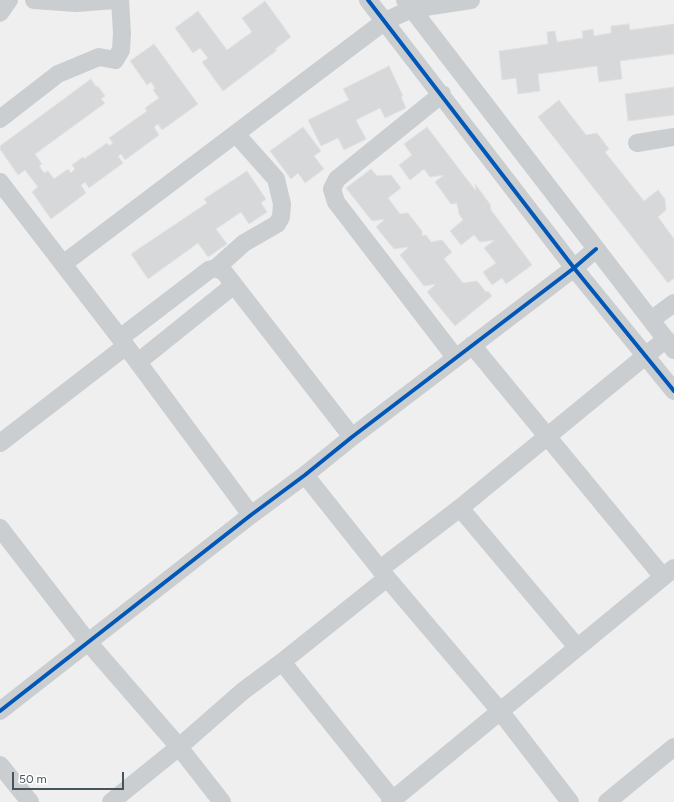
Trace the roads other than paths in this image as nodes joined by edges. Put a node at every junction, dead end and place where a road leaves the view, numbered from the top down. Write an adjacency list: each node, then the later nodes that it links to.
1 (9, 0): 8 (street)
2 (34, 0): 3 (street)
3 (115, 0)
4 (120, 0): 11 (street)
5 (368, 0): 9 (street)
6 (471, 0): 7 (street)
7 (408, 4): 9 (street); 16 (street)
8 (0, 13)
9 (385, 21): 10 (street); 12 (street)
10 (442, 94): 19 (street); 27 (street)
11 (0, 119)
12 (236, 134): 17 (street); 18 (street)
13 (674, 137): 14 (street)
14 (637, 143)
15 (0, 182): 17 (street)
16 (596, 249): 19 (street); 22 (street)
17 (63, 264): 23 (street)
18 (216, 268): 20 (street); 23 (street)
19 (574, 268): 24 (street); 26 (street)
20 (234, 286): 28 (street); 31 (street)
21 (674, 303): 22 (street)
22 (651, 320): 25 (street)
23 (123, 342): 28 (street); 32 (street)
24 (472, 345): 27 (street); 30 (street)
25 (670, 345): 26 (street)
26 (646, 356): 29 (street); 30 (street)
27 (455, 357): 31 (street)
28 (138, 362): 35 (street)
29 (674, 391)
30 (548, 436): 34 (street); 38 (street)
31 (352, 437): 33 (street)
32 (0, 442)
33 (305, 475): 35 (street); 39 (street)
34 (460, 508): 39 (street); 41 (street)
35 (251, 515): 40 (street)
36 (0, 528): 37 (street)
37 (6, 547): 40 (street)
38 (669, 572): 41 (street)
39 (383, 574): 42 (street); 44 (street)
40 (88, 642): 43 (street); 45 (street)
41 (577, 647): 44 (street)
42 (282, 662): 45 (street); 48 (street)
43 (0, 711)
44 (500, 711): 48 (street); 52 (street)
45 (179, 747): 50 (street); 51 (street)
46 (674, 747): 53 (street)
47 (0, 765): 49 (street)
48 (391, 801)
49 (30, 802)
50 (110, 802)
51 (222, 802)
52 (570, 802)
53 (607, 802)

